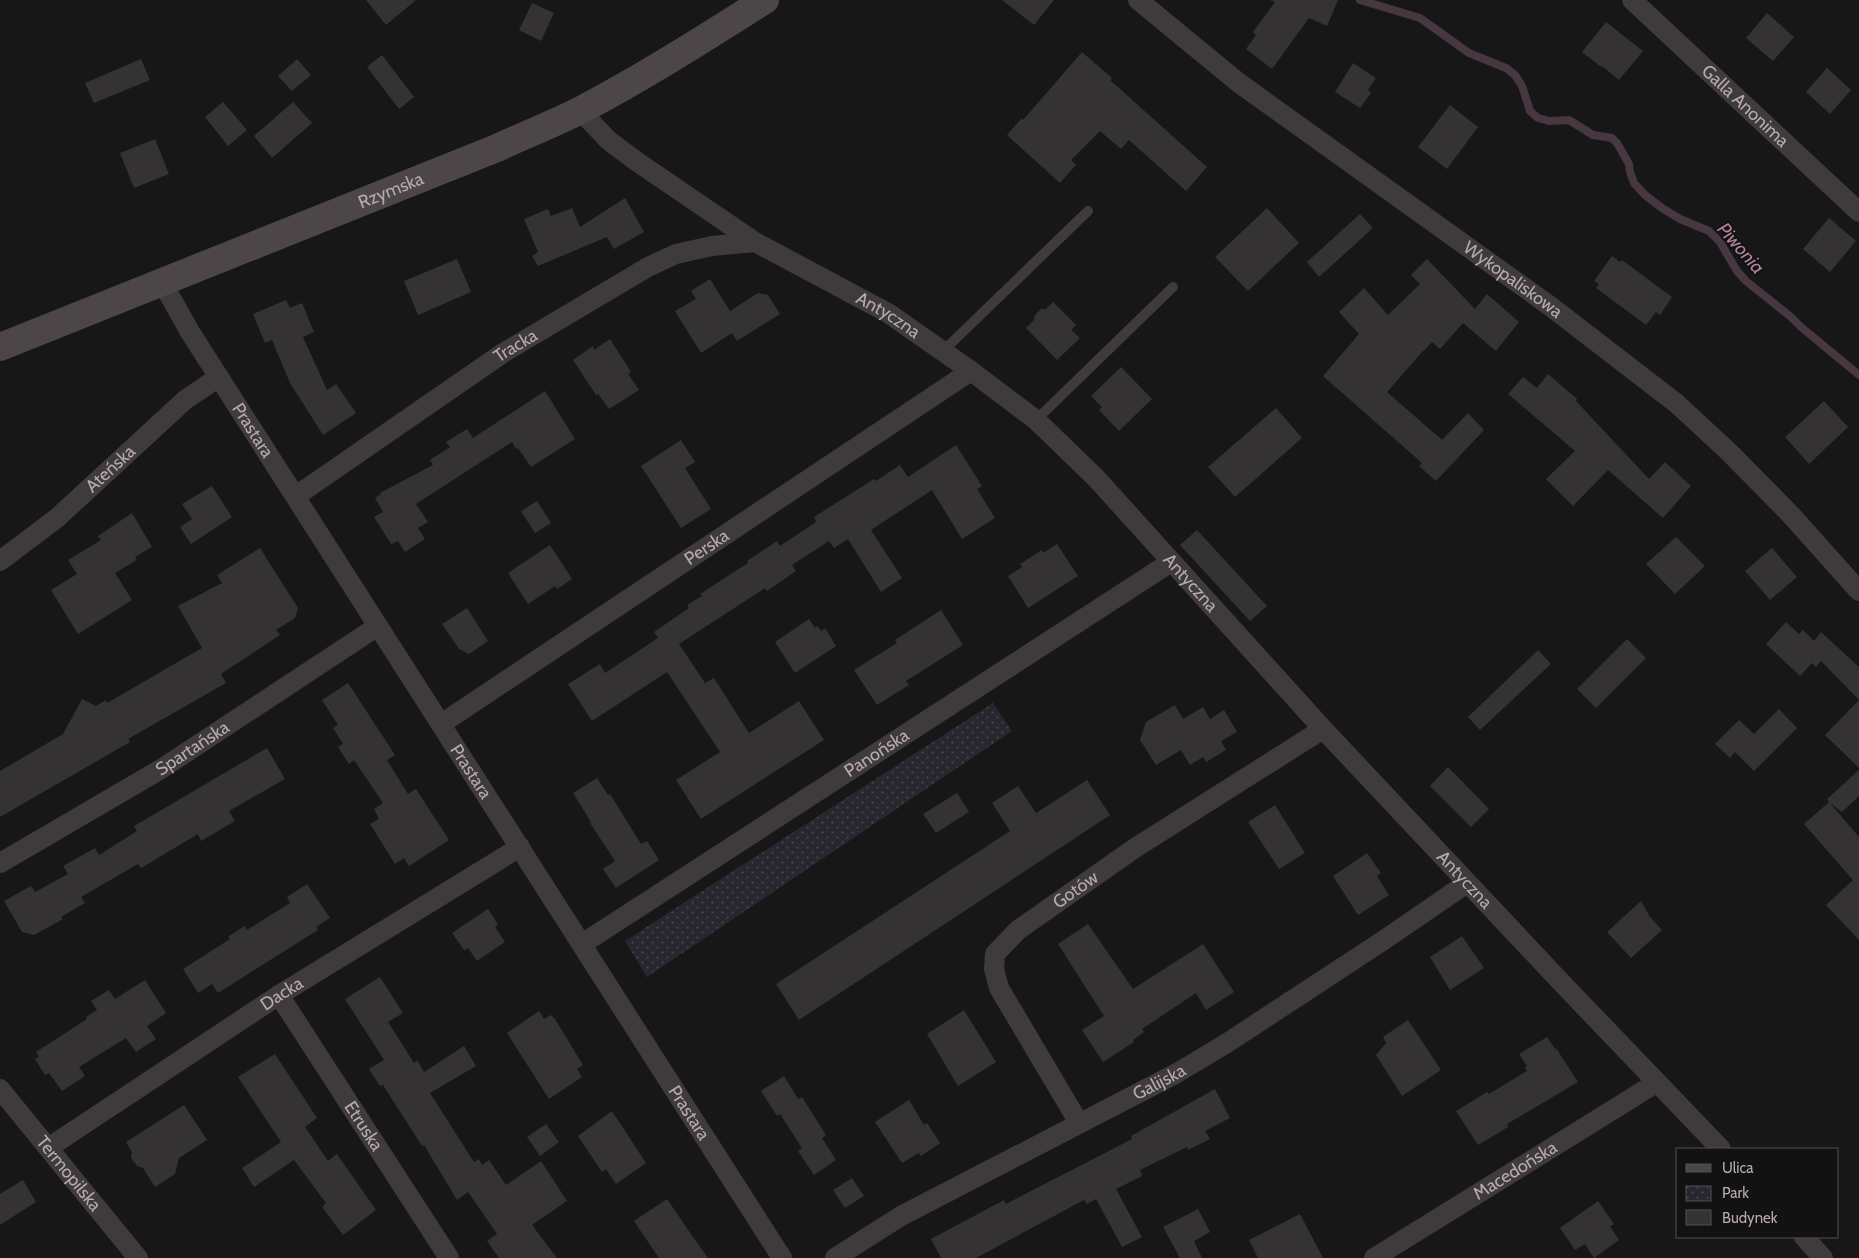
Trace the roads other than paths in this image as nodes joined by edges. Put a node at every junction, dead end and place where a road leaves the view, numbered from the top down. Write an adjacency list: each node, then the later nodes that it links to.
1 (765, 0): 4 (main road, Rzymska)
2 (1138, 0): 18 (street, Wykopaliskowa)
3 (1632, 0): 6 (street, Galla Anonima)
4 (580, 110): 7 (street, Antyczna); 8 (main road, Rzymska)
5 (1088, 211): 11 (lane)
6 (1859, 212)
7 (755, 242): 11 (street, Antyczna); 15 (street, Tracka)
8 (162, 282): 10 (main road, Rzymska); 13 (street, Prastara)
9 (1173, 288): 14 (lane)
10 (0, 346)
11 (943, 351): 12 (street, Antyczna)
12 (972, 371): 14 (street, Antyczna); 20 (street, Perska)
13 (219, 377): 15 (street, Prastara); 16 (street, Ateńska)
14 (1036, 420): 17 (street, Antyczna)
15 (296, 496): 19 (street, Prastara)
16 (0, 561)
17 (1171, 562): 21 (street, Antyczna); 25 (street, Panońska)
18 (1859, 591)
19 (378, 626): 20 (street, Prastara); 23 (street, Spartańska)
20 (441, 724): 22 (street, Prastara)
21 (1323, 729): 24 (street, Antyczna); 29 (street, Gotów)
22 (520, 847): 25 (street, Prastara); 26 (street, Dacka)
23 (0, 863)
24 (1467, 882): 27 (street, Antyczna); 29 (street, Galijska)
25 (582, 944): 35 (street, Prastara)
26 (279, 995): 30 (street, Dacka); 34 (street, Etruska)
27 (1656, 1083): 31 (street, Antyczna); 37 (street, Macedońska)
28 (0, 1089): 30 (street, Termopilska)
29 (1079, 1123): 36 (street, Galijska)
30 (48, 1148): 33 (street, Termopilska)
31 (1720, 1148)
32 (1805, 1238): 38 (street)
33 (138, 1258)
34 (449, 1258)
35 (782, 1258)
36 (835, 1258)
37 (1374, 1258)
38 (1823, 1258)

